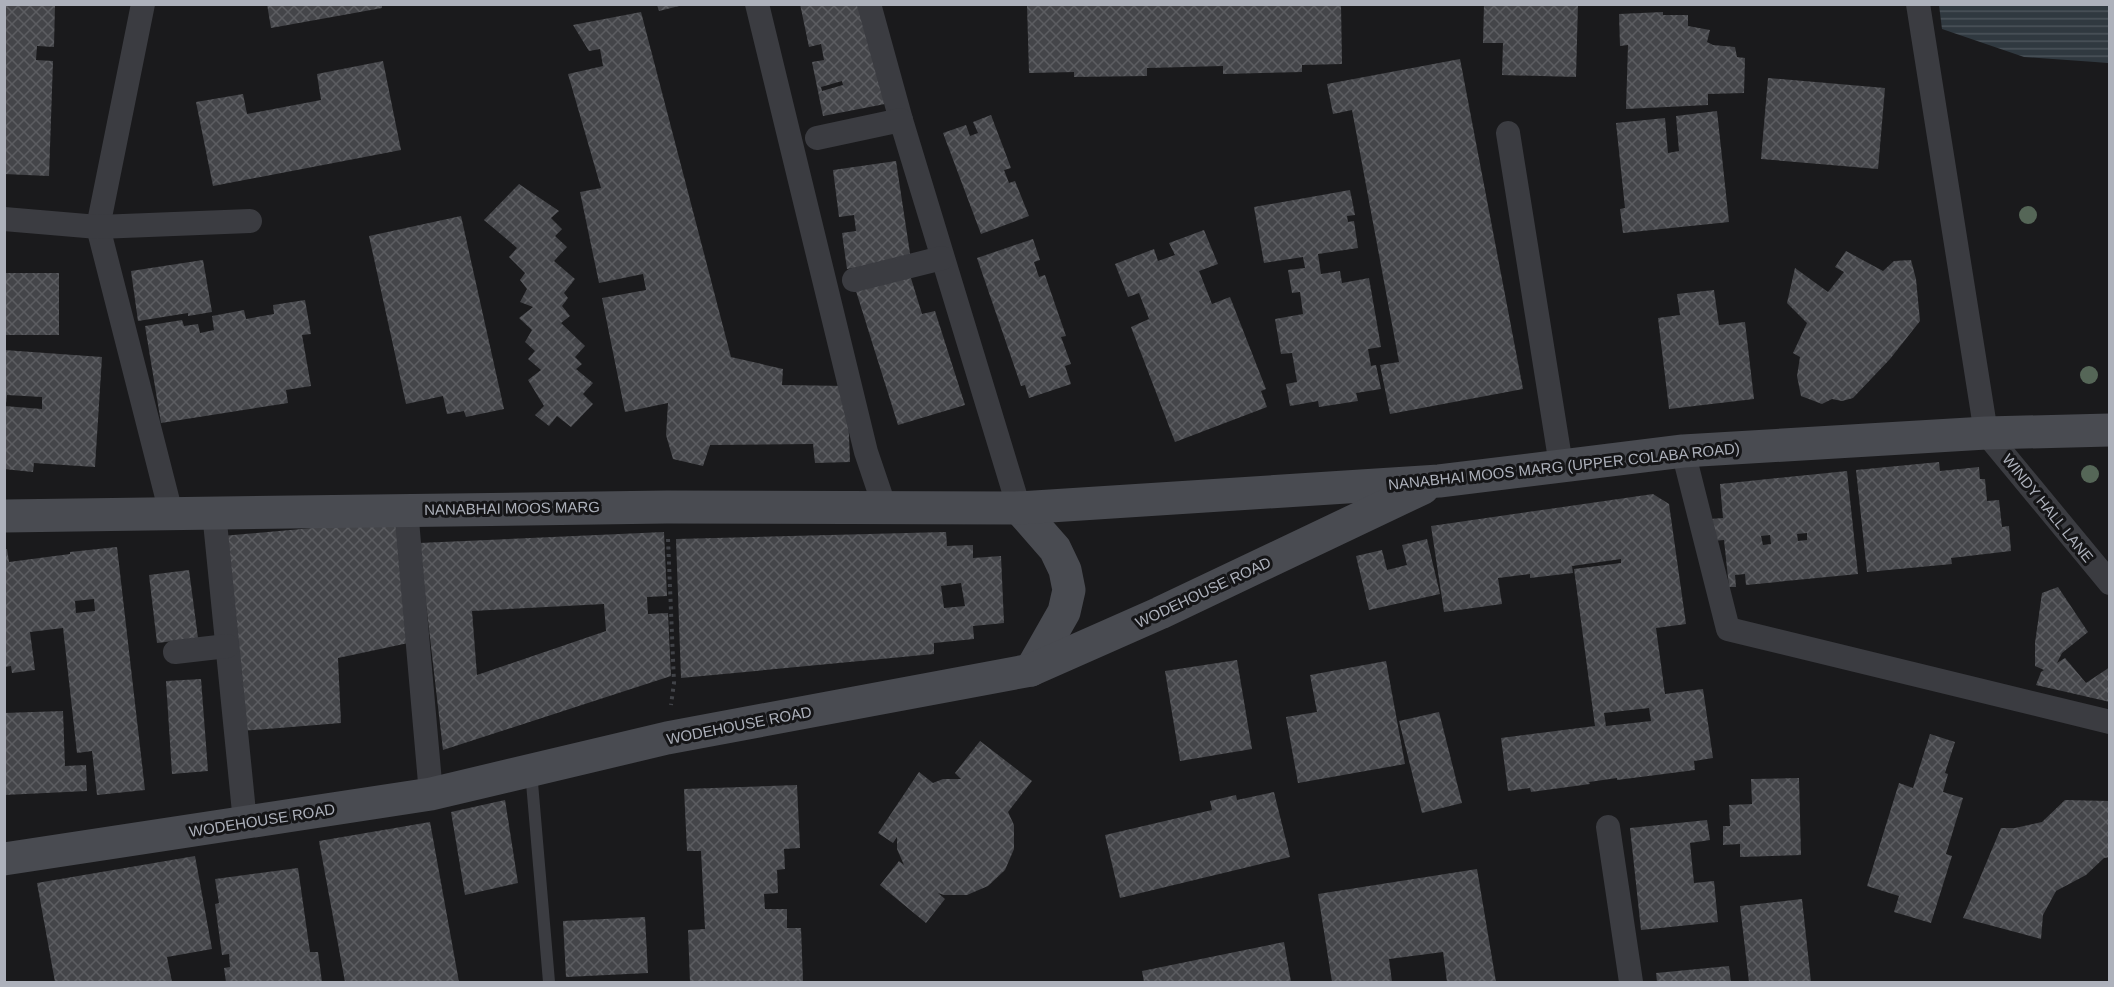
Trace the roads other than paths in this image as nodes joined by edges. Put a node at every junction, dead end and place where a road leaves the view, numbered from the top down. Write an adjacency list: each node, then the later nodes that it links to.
1 (143, 4): 10 (street)
2 (757, 4): 18 (street)
3 (869, 4): 5 (street)
4 (1918, 4): 14 (street)
5 (901, 120): 7 (street); 11 (street)
6 (1508, 133): 16 (street)
7 (818, 138)
8 (4, 219): 10 (street)
9 (250, 220): 10 (street)
10 (98, 226): 22 (street)
11 (942, 258): 12 (street); 19 (street)
12 (854, 280)
13 (2109, 430): 14 (main road, NANABHAI MOOS MARG (UPPER COLABA ROAD))
14 (1986, 433): 15 (main road, NANABHAI MOOS MARG (UPPER COLABA ROAD)); 24 (street, WINDY HALL LANE)
15 (1683, 451): 16 (main road, NANABHAI MOOS MARG (UPPER COLABA ROAD)); 28 (street)
16 (1561, 465): 17 (main road, NANABHAI MOOS MARG (UPPER COLABA ROAD))
17 (1438, 481): 19 (main road, NANABHAI MOOS MARG (UPPER COLABA ROAD)); 27 (main road, WODEHOUSE ROAD)
18 (885, 508): 19 (main road, NANABHAI MOOS MARG); 20 (main road, NANABHAI MOOS MARG)
19 (1019, 508): 27 (main road)
20 (406, 509): 21 (main road, NANABHAI MOOS MARG); 30 (street)
21 (214, 512): 22 (main road, NANABHAI MOOS MARG); 25 (street)
22 (171, 513): 23 (main road, NANABHAI MOOS MARG)
23 (4, 516)
24 (2109, 584)
25 (227, 646): 26 (street); 31 (street)
26 (175, 652)
27 (1031, 670): 29 (main road, WODEHOUSE ROAD)
28 (2109, 722)
29 (531, 771): 30 (main road, WODEHOUSE ROAD); 34 (lane)
30 (431, 794): 31 (main road, WODEHOUSE ROAD)
31 (245, 822): 33 (main road, WODEHOUSE ROAD)
32 (1608, 827): 35 (street)
33 (4, 859)
34 (549, 982)
35 (1631, 982)

